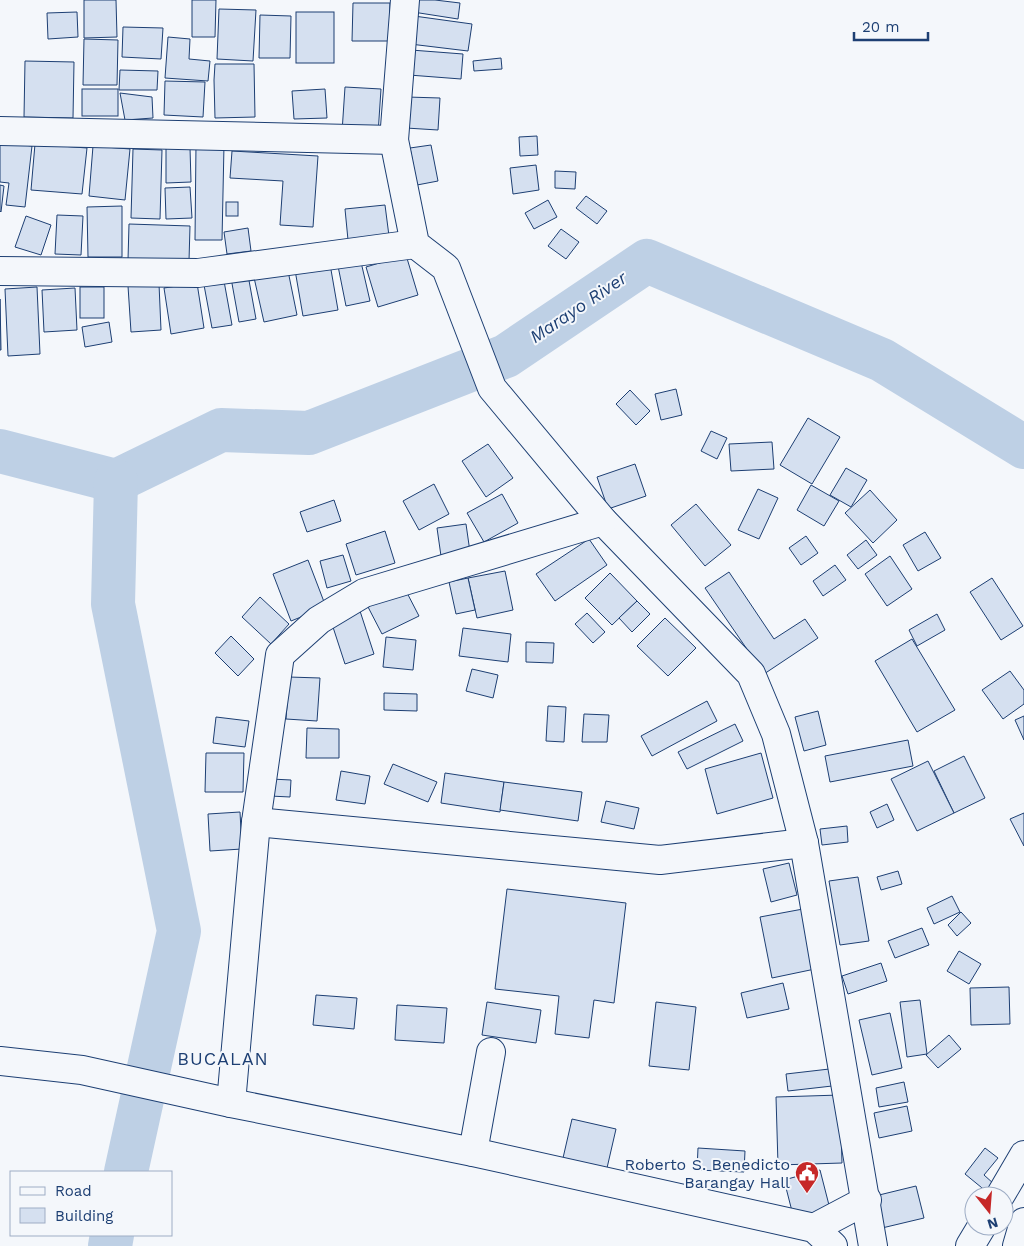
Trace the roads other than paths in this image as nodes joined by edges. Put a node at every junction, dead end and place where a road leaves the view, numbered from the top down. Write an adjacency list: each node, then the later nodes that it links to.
1 (405, 0): 3 (street)
2 (0, 131): 3 (street)
3 (394, 140): 4 (street)
4 (415, 244): 5 (street); 6 (street)
5 (0, 271)
6 (604, 521): 7 (street); 8 (street)
7 (256, 822): 8 (street); 11 (street)
8 (804, 843): 15 (street)
9 (491, 1052): 12 (street)
10 (3, 1064): 11 (street)
11 (220, 1101): 12 (street)
12 (473, 1152): 17 (street)
13 (1024, 1155): 14 (street)
14 (1006, 1186)
15 (866, 1200): 17 (street); 18 (street)
16 (1024, 1222): 19 (street)
17 (823, 1237)
18 (874, 1246)
19 (1016, 1246)

